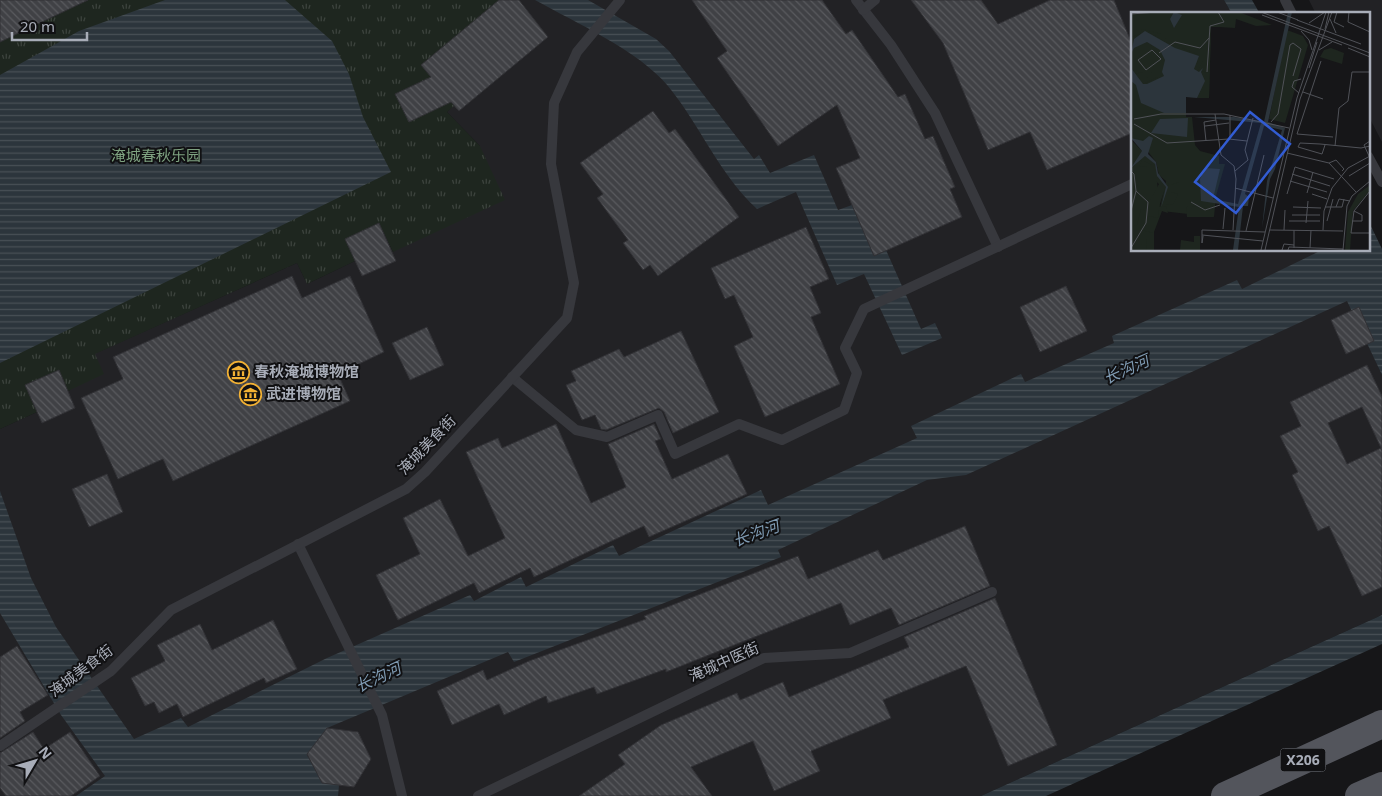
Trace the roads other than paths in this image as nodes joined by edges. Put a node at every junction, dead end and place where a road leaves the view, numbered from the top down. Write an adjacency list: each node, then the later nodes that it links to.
1 (620, 0): 11 (lane, 淹城美食街)
2 (856, 0): 5 (lane)
3 (875, 0): 5 (lane)
4 (1285, 0): 6 (lane)
5 (864, 10): 10 (lane)
6 (1291, 12)
7 (1370, 160): 8 (lane)
8 (1382, 182)
9 (1131, 184): 10 (lane)
10 (998, 247): 11 (lane)
11 (512, 377): 12 (lane, 淹城美食街)
12 (298, 544): 15 (lane, 淹城美食街); 17 (lane)
13 (992, 592): 18 (lane, 淹城中医街)
14 (1382, 724): 19 (main road, X206)
15 (0, 746)
16 (1382, 786): 20 (main road)
17 (402, 796)
18 (478, 796)
19 (1225, 796)
20 (1359, 796)

